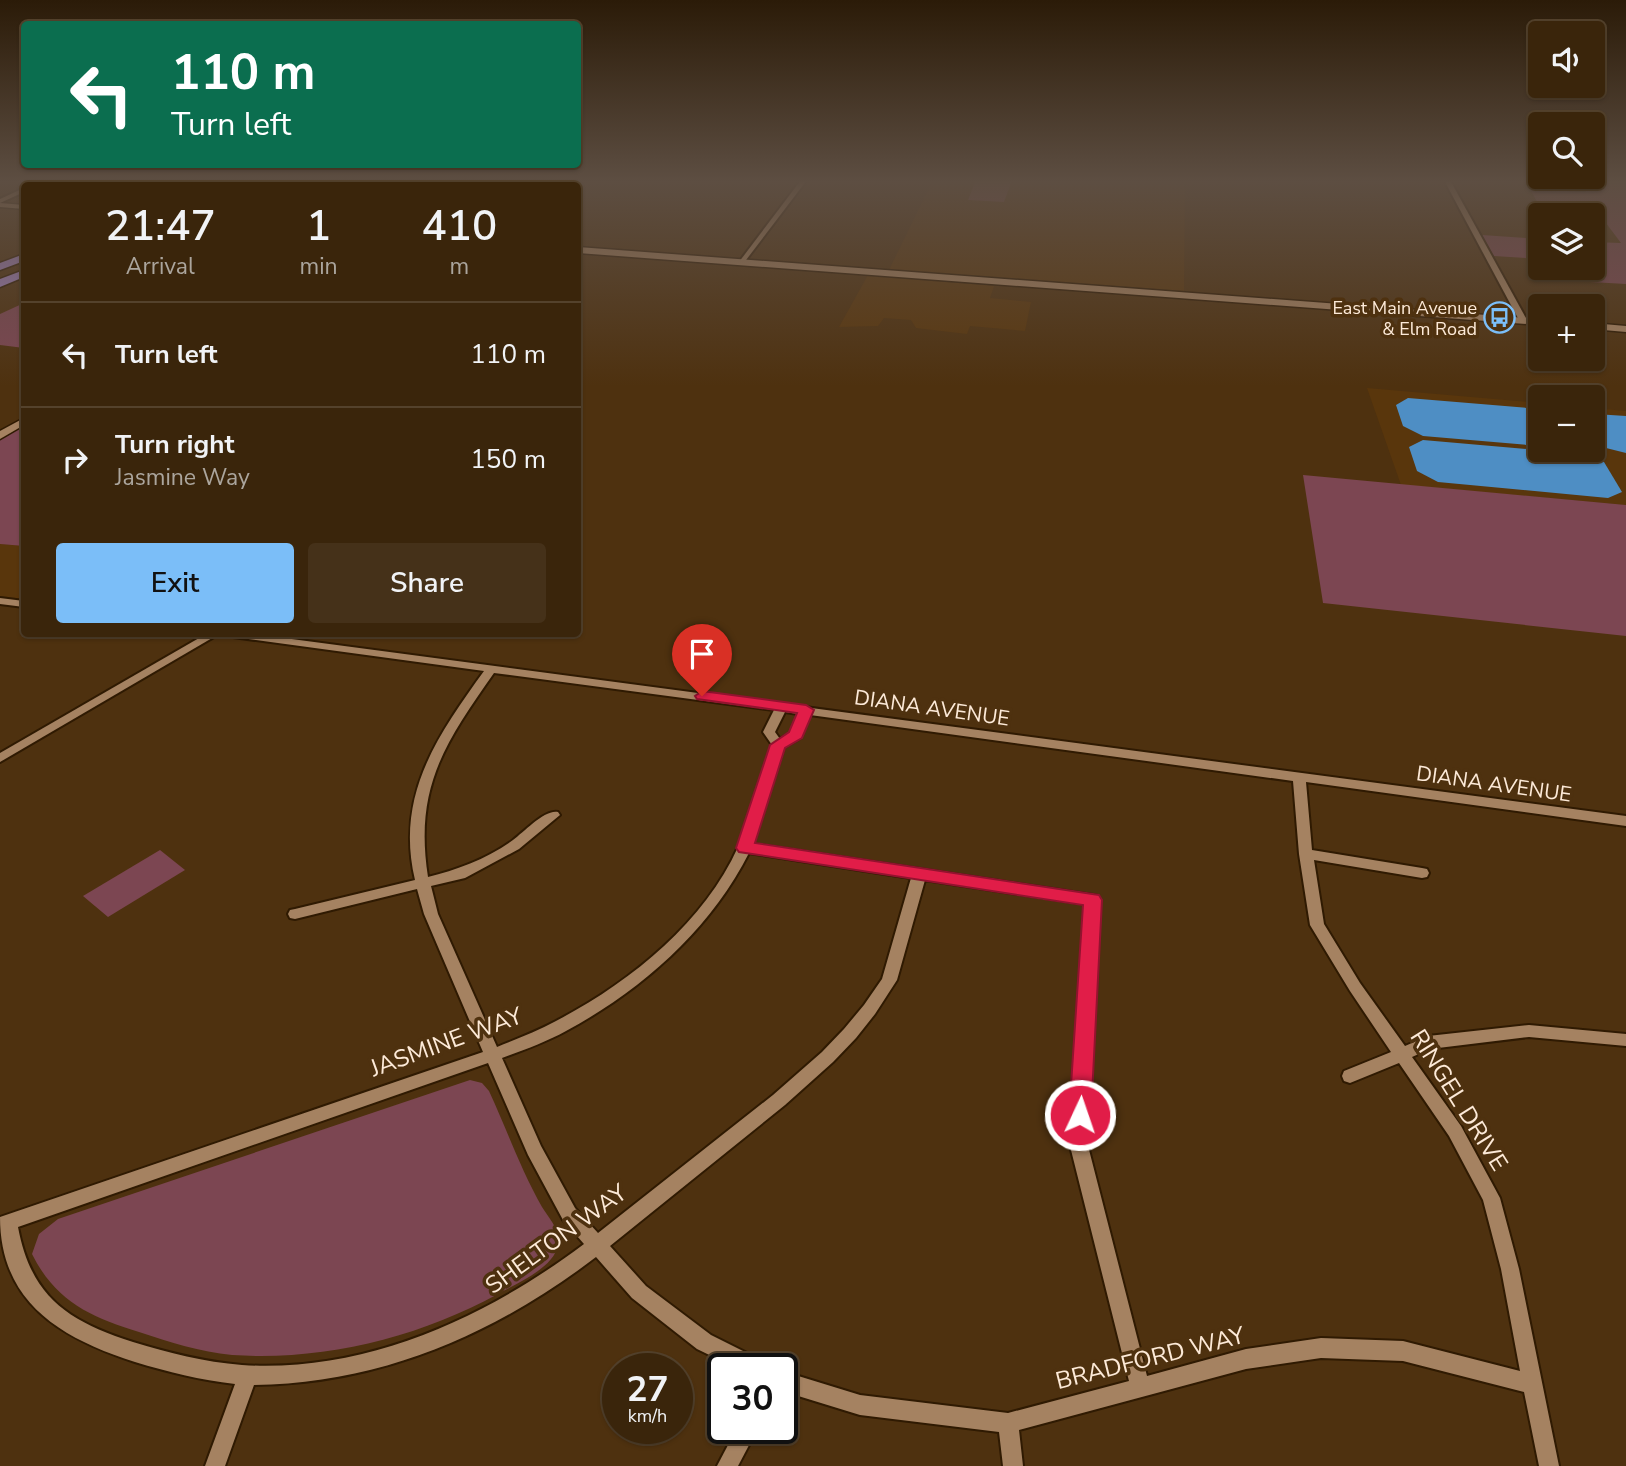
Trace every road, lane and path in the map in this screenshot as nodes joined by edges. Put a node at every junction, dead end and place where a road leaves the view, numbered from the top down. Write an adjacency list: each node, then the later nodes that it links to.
1 (752, 248): 5 (street)
2 (1484, 248): 9 (street)
3 (581, 250): 5 (street)
4 (21, 258): 6 (highway)
5 (741, 263): 9 (street)
6 (0, 267)
7 (21, 274): 8 (highway)
8 (0, 283)
9 (1523, 320): 10 (street)
10 (1528, 321)
11 (1605, 327): 12 (street)
12 (1626, 329)
13 (21, 423): 14 (street)
14 (0, 436)
15 (0, 601): 16 (street)
16 (21, 604)
17 (208, 637): 23 (street)
18 (256, 637): 19 (street, DIANA AVENUE)
19 (492, 668): 20 (street, DIANA AVENUE); 31 (street)
20 (782, 706): 21 (street, DIANA AVENUE); 22 (street, JASMINE WAY)
21 (806, 710): 22 (street, JASMINE WAY); 24 (street, DIANA AVENUE)
22 (778, 745): 27 (street, JASMINE WAY)
23 (0, 758)
24 (1299, 777): 26 (street, DIANA AVENUE); 28 (street, RINGEL DRIVE)
25 (552, 815): 31 (street)
26 (1626, 821)
27 (745, 848): 30 (street); 35 (street, JASMINE WAY)
28 (1306, 854): 29 (street); 34 (street, RINGEL DRIVE)
29 (1422, 873)
30 (919, 875): 38 (street, SHELTON WAY); 43 (street)
31 (421, 885): 32 (street); 35 (street)
32 (295, 914)
33 (1626, 1040): 34 (street)
34 (1402, 1054): 36 (street); 41 (street, RINGEL DRIVE)
35 (493, 1055): 37 (street, JASMINE WAY); 38 (street)
36 (1350, 1076)
37 (4, 1224): 40 (street, SHELTON WAY)
38 (596, 1245): 39 (street); 40 (street, SHELTON WAY)
39 (728, 1353)
40 (248, 1374): 46 (street)
41 (1532, 1384): 43 (street, BRADFORD WAY); 49 (street, RINGEL DRIVE)
42 (798, 1386): 44 (street, BRADFORD WAY)
43 (1140, 1386): 44 (street, BRADFORD WAY)
44 (1008, 1423): 48 (street)
45 (739, 1444): 47 (street)
46 (215, 1466)
47 (727, 1466)
48 (1013, 1466)
49 (1549, 1466)

